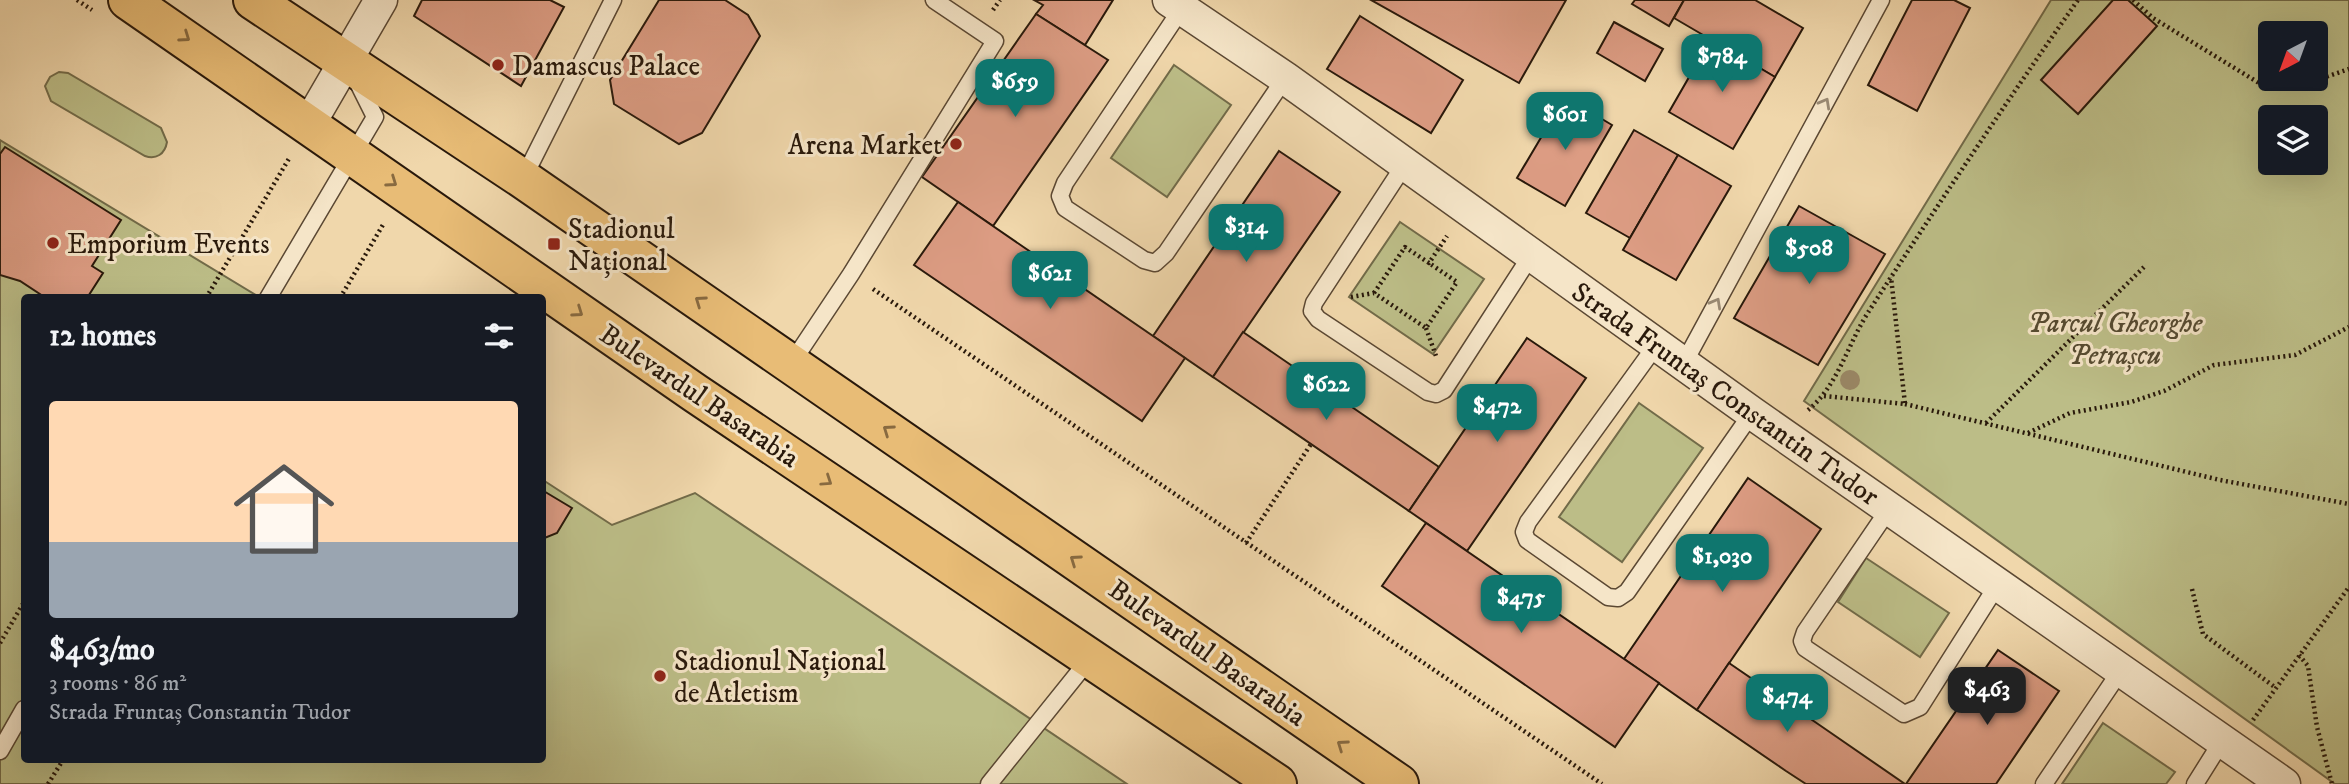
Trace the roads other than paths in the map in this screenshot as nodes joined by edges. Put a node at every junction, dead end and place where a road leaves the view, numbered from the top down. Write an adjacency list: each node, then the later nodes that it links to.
1 (128, 0): 10 (main road, Bulevardul Basarabia, one-way to 10)
2 (253, 0): 8 (main road, Bulevardul Basarabia)
3 (381, 0): 8 (street)
4 (613, 0): 13 (lane)
5 (934, 0): 18 (lane)
6 (1881, 0): 17 (lane, one-way to 6)
7 (1176, 4): 9 (street, Strada Fruntaș Constantin Tudor); 9 (lane)
8 (347, 62): 10 (street); 11 (lane); 13 (main road, Bulevardul Basarabia)
9 (1285, 78): 12 (street, Strada Fruntaș Constantin Tudor)
10 (309, 124): 11 (main road, Bulevardul Basarabia)
11 (353, 154): 15 (lane); 22 (main road, Bulevardul Basarabia, one-way to 22)
12 (1405, 164): 14 (street, Strada Fruntaș Constantin Tudor); 14 (lane)
13 (523, 179): 18 (main road, Bulevardul Basarabia, one-way to 13)
14 (1532, 254): 16 (street, Strada Fruntaș Constantin Tudor)
15 (270, 294)
16 (1657, 344): 17 (street, Strada Fruntaș Constantin Tudor); 19 (lane)
17 (1684, 363): 19 (street, Strada Fruntaș Constantin Tudor)
18 (791, 364): 29 (main road, Bulevardul Basarabia, one-way to 18)
19 (1752, 412): 20 (street, Strada Fruntaș Constantin Tudor)
20 (1889, 509): 21 (street, Strada Fruntaș Constantin Tudor); 21 (lane)
21 (1998, 584): 23 (street, Strada Fruntaș Constantin Tudor)
22 (1091, 657): 27 (lane); 28 (main road, Bulevardul Basarabia)
23 (2121, 670): 25 (street, Strada Fruntaș Constantin Tudor); 30 (lane)
24 (21, 714): 26 (lane)
25 (2230, 746): 31 (lane); 32 (street, Strada Fruntaș Constantin Tudor)
26 (0, 751)
27 (989, 784)
28 (1277, 784)
29 (1399, 784)
30 (2044, 784)
31 (2194, 784)
32 (2284, 784)

